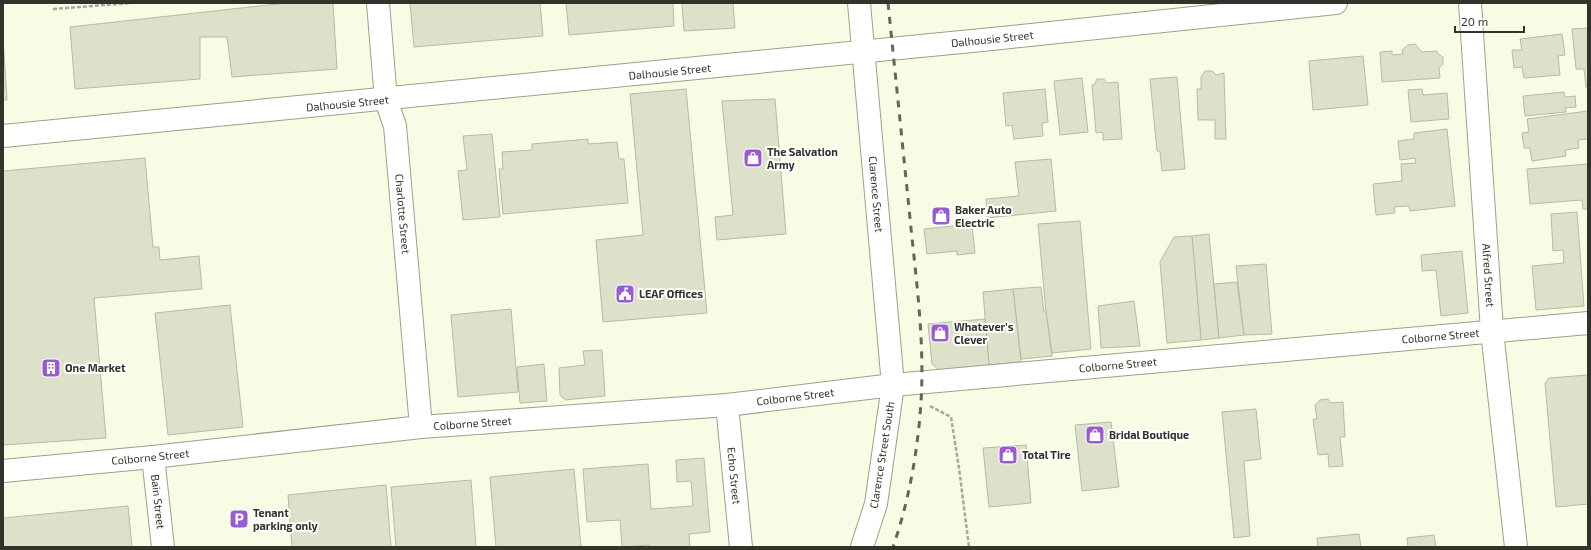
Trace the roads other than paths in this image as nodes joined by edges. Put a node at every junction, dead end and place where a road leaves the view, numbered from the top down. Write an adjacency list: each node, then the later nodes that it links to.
1 (378, 3): 6 (main road, Charlotte Street)
2 (859, 3): 5 (main road, Clarence Street)
3 (1336, 3): 5 (main road, Dalhousie Street)
4 (1470, 3): 9 (main road, Alfred Street)
5 (864, 52): 6 (main road, Dalhousie Street); 10 (main road, Clarence Street)
6 (386, 100): 7 (main road, Dalhousie Street); 12 (main road, Charlotte Street)
7 (3, 136)
8 (1588, 323): 9 (main road, Colborne Street)
9 (1492, 331): 10 (main road, Colborne Street); 18 (main road, Alfred Street)
10 (893, 385): 11 (main road, Colborne Street); 17 (main road, Clarence Street South)
11 (727, 404): 12 (main road, Colborne Street); 16 (main road, Echo Street)
12 (421, 427): 13 (main road, Colborne Street)
13 (153, 457): 14 (main road, Colborne Street); 15 (main road, Bain Street)
14 (3, 471)
15 (163, 547)
16 (741, 547)
17 (862, 547)
18 (1516, 547)

